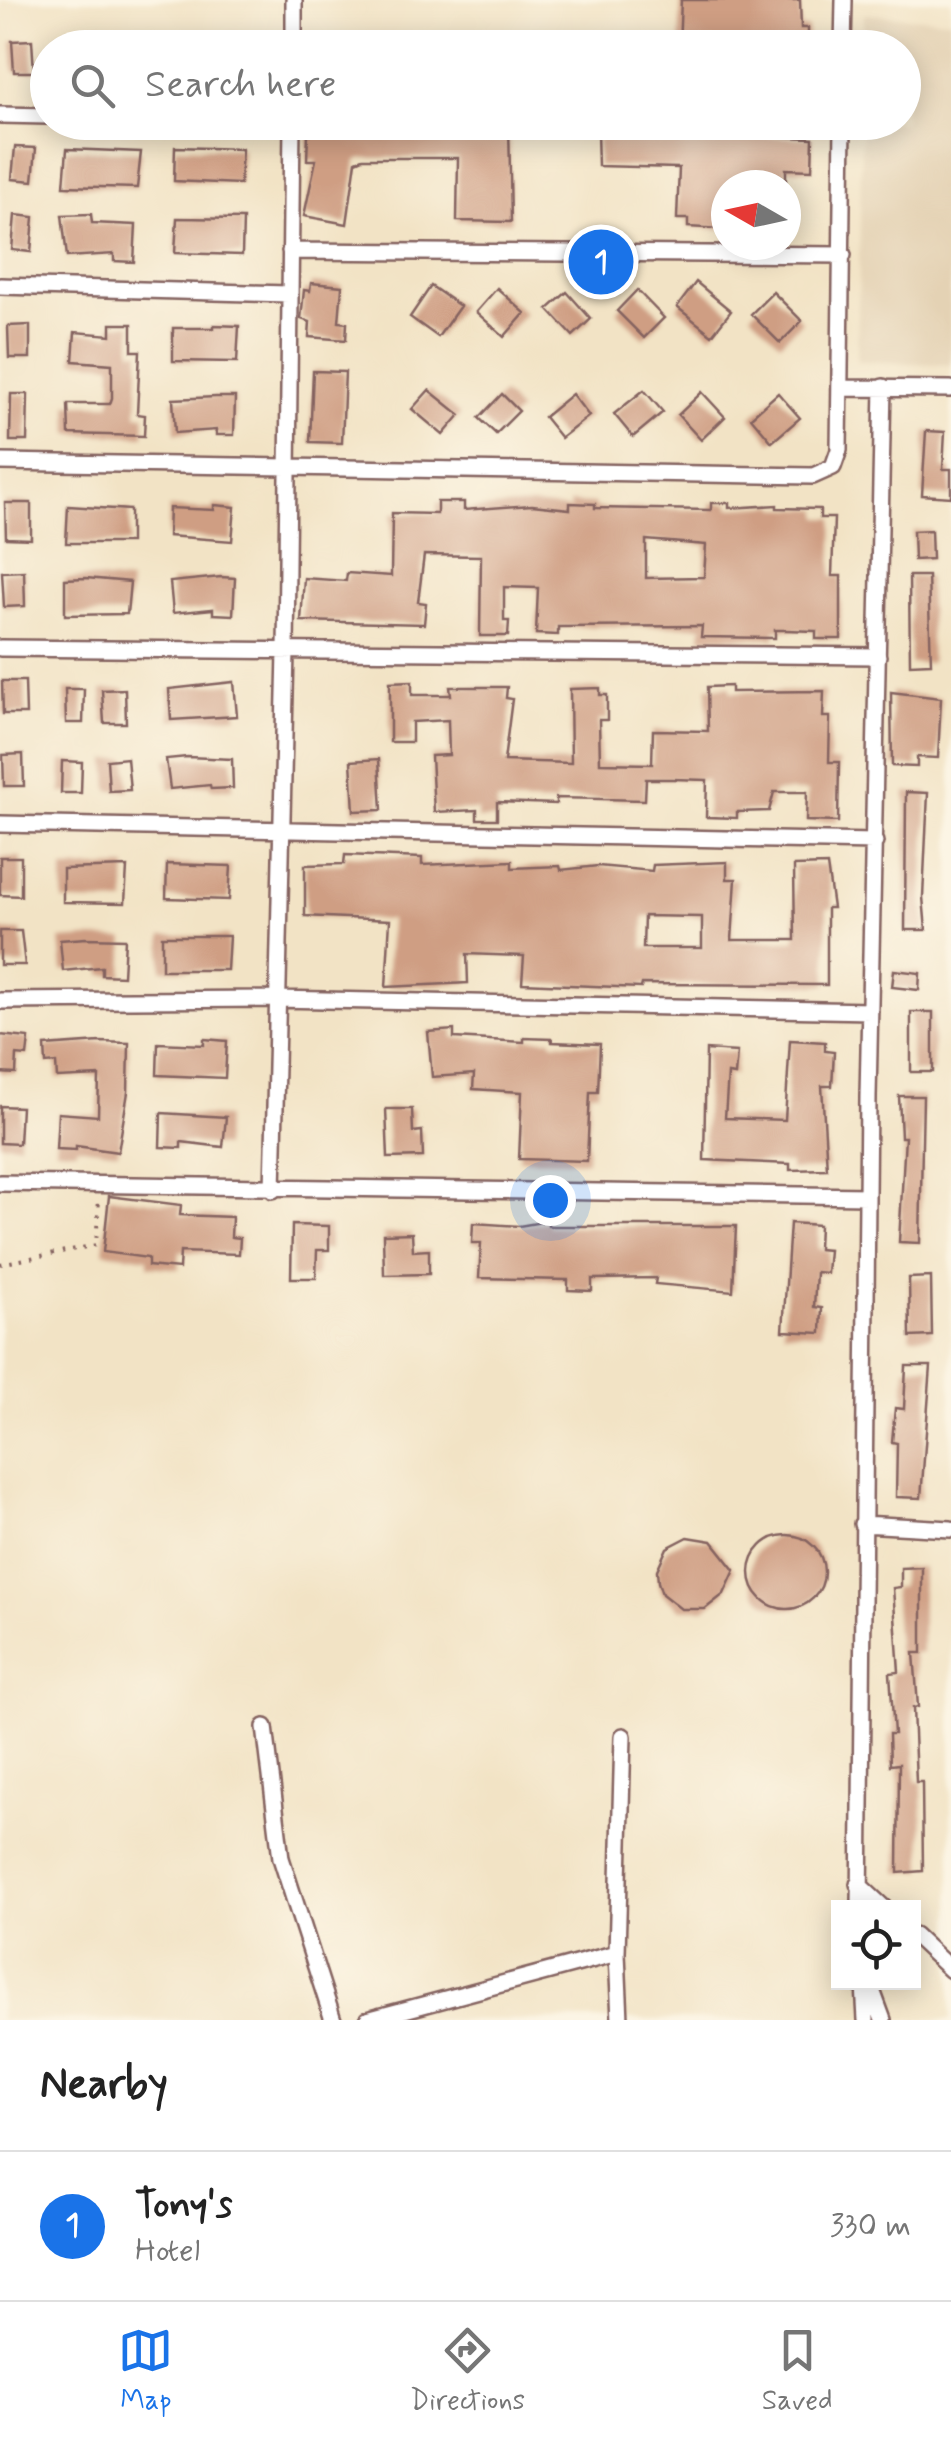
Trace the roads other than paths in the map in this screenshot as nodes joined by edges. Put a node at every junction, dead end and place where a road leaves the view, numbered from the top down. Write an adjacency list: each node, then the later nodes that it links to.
1 (294, 0): 3 (street)
2 (844, 0): 4 (street)
3 (294, 30)
4 (844, 30)
5 (0, 115): 6 (street)
6 (30, 116)
7 (292, 140): 9 (street)
8 (843, 140): 10 (street)
9 (290, 251): 10 (street); 12 (street)
10 (843, 255): 13 (street)
11 (0, 286): 12 (street)
12 (288, 294): 17 (street)
13 (842, 388): 14 (street); 17 (street)
14 (883, 388): 15 (street); 20 (street)
15 (951, 389)
16 (0, 462): 17 (street)
17 (286, 469): 19 (street)
18 (0, 648): 19 (street)
19 (286, 652): 20 (street); 22 (street)
20 (878, 656): 23 (street)
21 (0, 824): 22 (street)
22 (280, 828): 23 (street); 24 (street)
23 (875, 842): 26 (street)
24 (275, 999): 25 (street); 26 (street); 28 (street)
25 (0, 1000)
26 (870, 1011): 29 (street)
27 (0, 1182): 28 (street)
28 (273, 1190): 29 (street)
29 (867, 1196): 30 (street)
30 (862, 1524): 31 (street); 34 (street)
31 (951, 1529)
32 (266, 1726): 42 (street)
33 (623, 1736): 38 (street)
34 (858, 1884): 35 (street); 36 (street)
35 (859, 1900)
36 (875, 1900)
37 (921, 1942): 39 (street)
38 (617, 1953): 43 (street); 44 (street)
39 (951, 1970)
40 (866, 1990): 45 (street)
41 (870, 1990): 46 (street)
42 (332, 2020)
43 (366, 2020)
44 (620, 2020)
45 (866, 2020)
46 (883, 2020)

